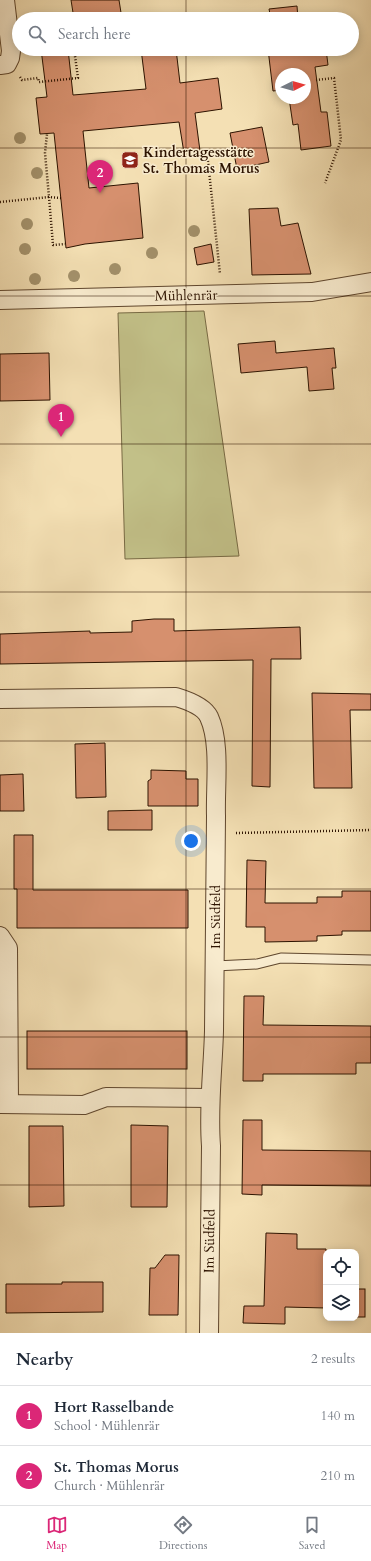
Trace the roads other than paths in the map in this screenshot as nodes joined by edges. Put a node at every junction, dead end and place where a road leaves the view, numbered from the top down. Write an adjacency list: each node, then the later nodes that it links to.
1 (5, 0): 2 (street)
2 (3, 64)
3 (371, 282): 4 (street, Mühlenrär)
4 (0, 295)
5 (0, 699): 8 (street, Im Südfeld)
6 (0, 936): 10 (street)
7 (371, 960): 8 (lane)
8 (215, 966): 9 (street, Im Südfeld)
9 (210, 1098): 10 (street); 11 (street, Im Südfeld)
10 (5, 1104)
11 (209, 1333)

